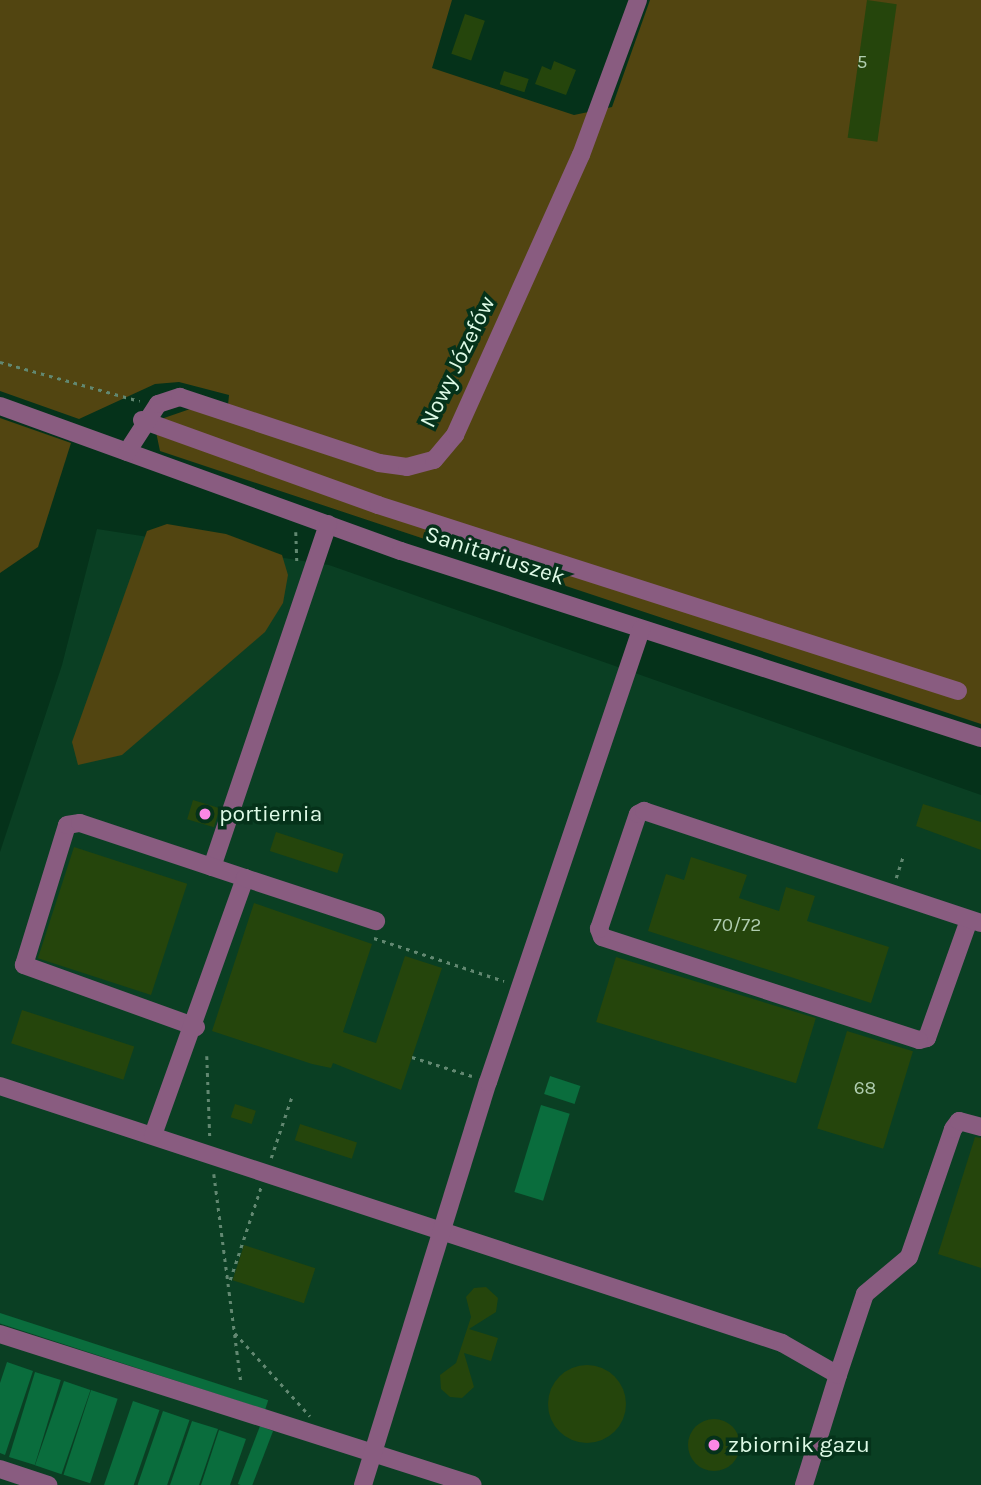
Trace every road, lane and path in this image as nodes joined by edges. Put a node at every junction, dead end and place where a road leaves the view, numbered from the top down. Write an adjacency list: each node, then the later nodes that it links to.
1 (638, 0): 3 (street, Nowy Józefów)
2 (0, 362): 3 (path)
3 (158, 404): 5 (street)
4 (0, 406): 6 (street, Sanitariuszek)
5 (142, 420): 6 (street); 9 (street)
6 (127, 452): 7 (street, Sanitariuszek)
7 (328, 524): 8 (street, Sanitariuszek); 12 (street)
8 (641, 629): 10 (street, Sanitariuszek); 17 (street)
9 (958, 691)
10 (981, 738)
11 (904, 854): 14 (path)
12 (212, 867): 13 (street); 18 (street)
13 (245, 878): 15 (street); 18 (street)
14 (891, 894): 16 (street); 16 (street)
15 (376, 921): 17 (path)
16 (975, 921)
17 (520, 986): 21 (street)
18 (196, 1027): 24 (street)
19 (207, 1056): 25 (path)
20 (412, 1057): 21 (path)
21 (488, 1082): 26 (street)
22 (0, 1086): 24 (street)
23 (981, 1127): 29 (street)
24 (153, 1135): 25 (street)
25 (212, 1154): 26 (street); 27 (path)
26 (446, 1231): 29 (street); 32 (street)
27 (235, 1332): 30 (path); 31 (path)
28 (0, 1334): 31 (street)
29 (838, 1375): 37 (street)
30 (241, 1382)
31 (331, 1439): 32 (street)
32 (373, 1452): 35 (street); 36 (street)
33 (0, 1469): 34 (street)
34 (48, 1485)
35 (363, 1485)
36 (472, 1485)
37 (804, 1485)

